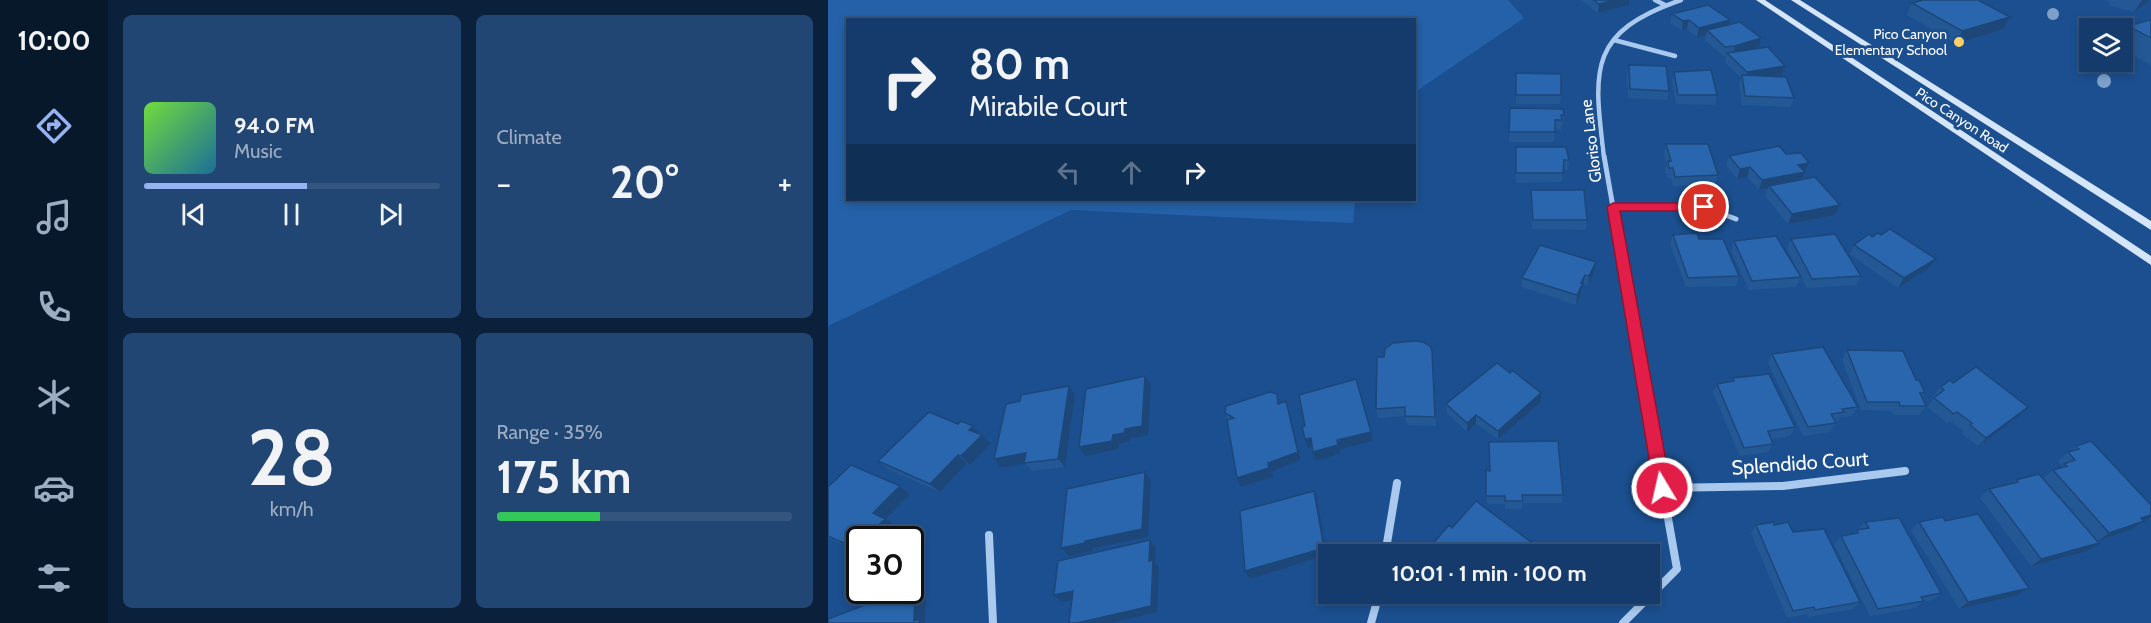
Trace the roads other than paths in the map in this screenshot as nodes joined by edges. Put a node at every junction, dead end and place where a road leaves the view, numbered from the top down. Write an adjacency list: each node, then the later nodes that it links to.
1 (1655, 0): 5 (street)
2 (1681, 0): 5 (street, Gloriso Lane)
3 (1760, 0): 11 (main road, Pico Canyon Road)
4 (1795, 0): 10 (main road, Pico Canyon Road)
5 (1665, 5): 6 (street, Gloriso Lane)
6 (1614, 39): 7 (street); 8 (street, Gloriso Lane)
7 (1675, 56)
8 (1613, 207): 9 (street); 14 (street, Gloriso Lane)
9 (1736, 219)
10 (2151, 226)
11 (2151, 261)
12 (1905, 471): 14 (street, Splendido Court)
13 (1397, 483): 16 (street)
14 (1662, 488): 20 (street, Gloriso Lane)
15 (989, 536): 18 (street)
16 (1387, 544)
17 (1376, 604): 19 (street)
18 (993, 623)
19 (1371, 623)
20 (1623, 623)

